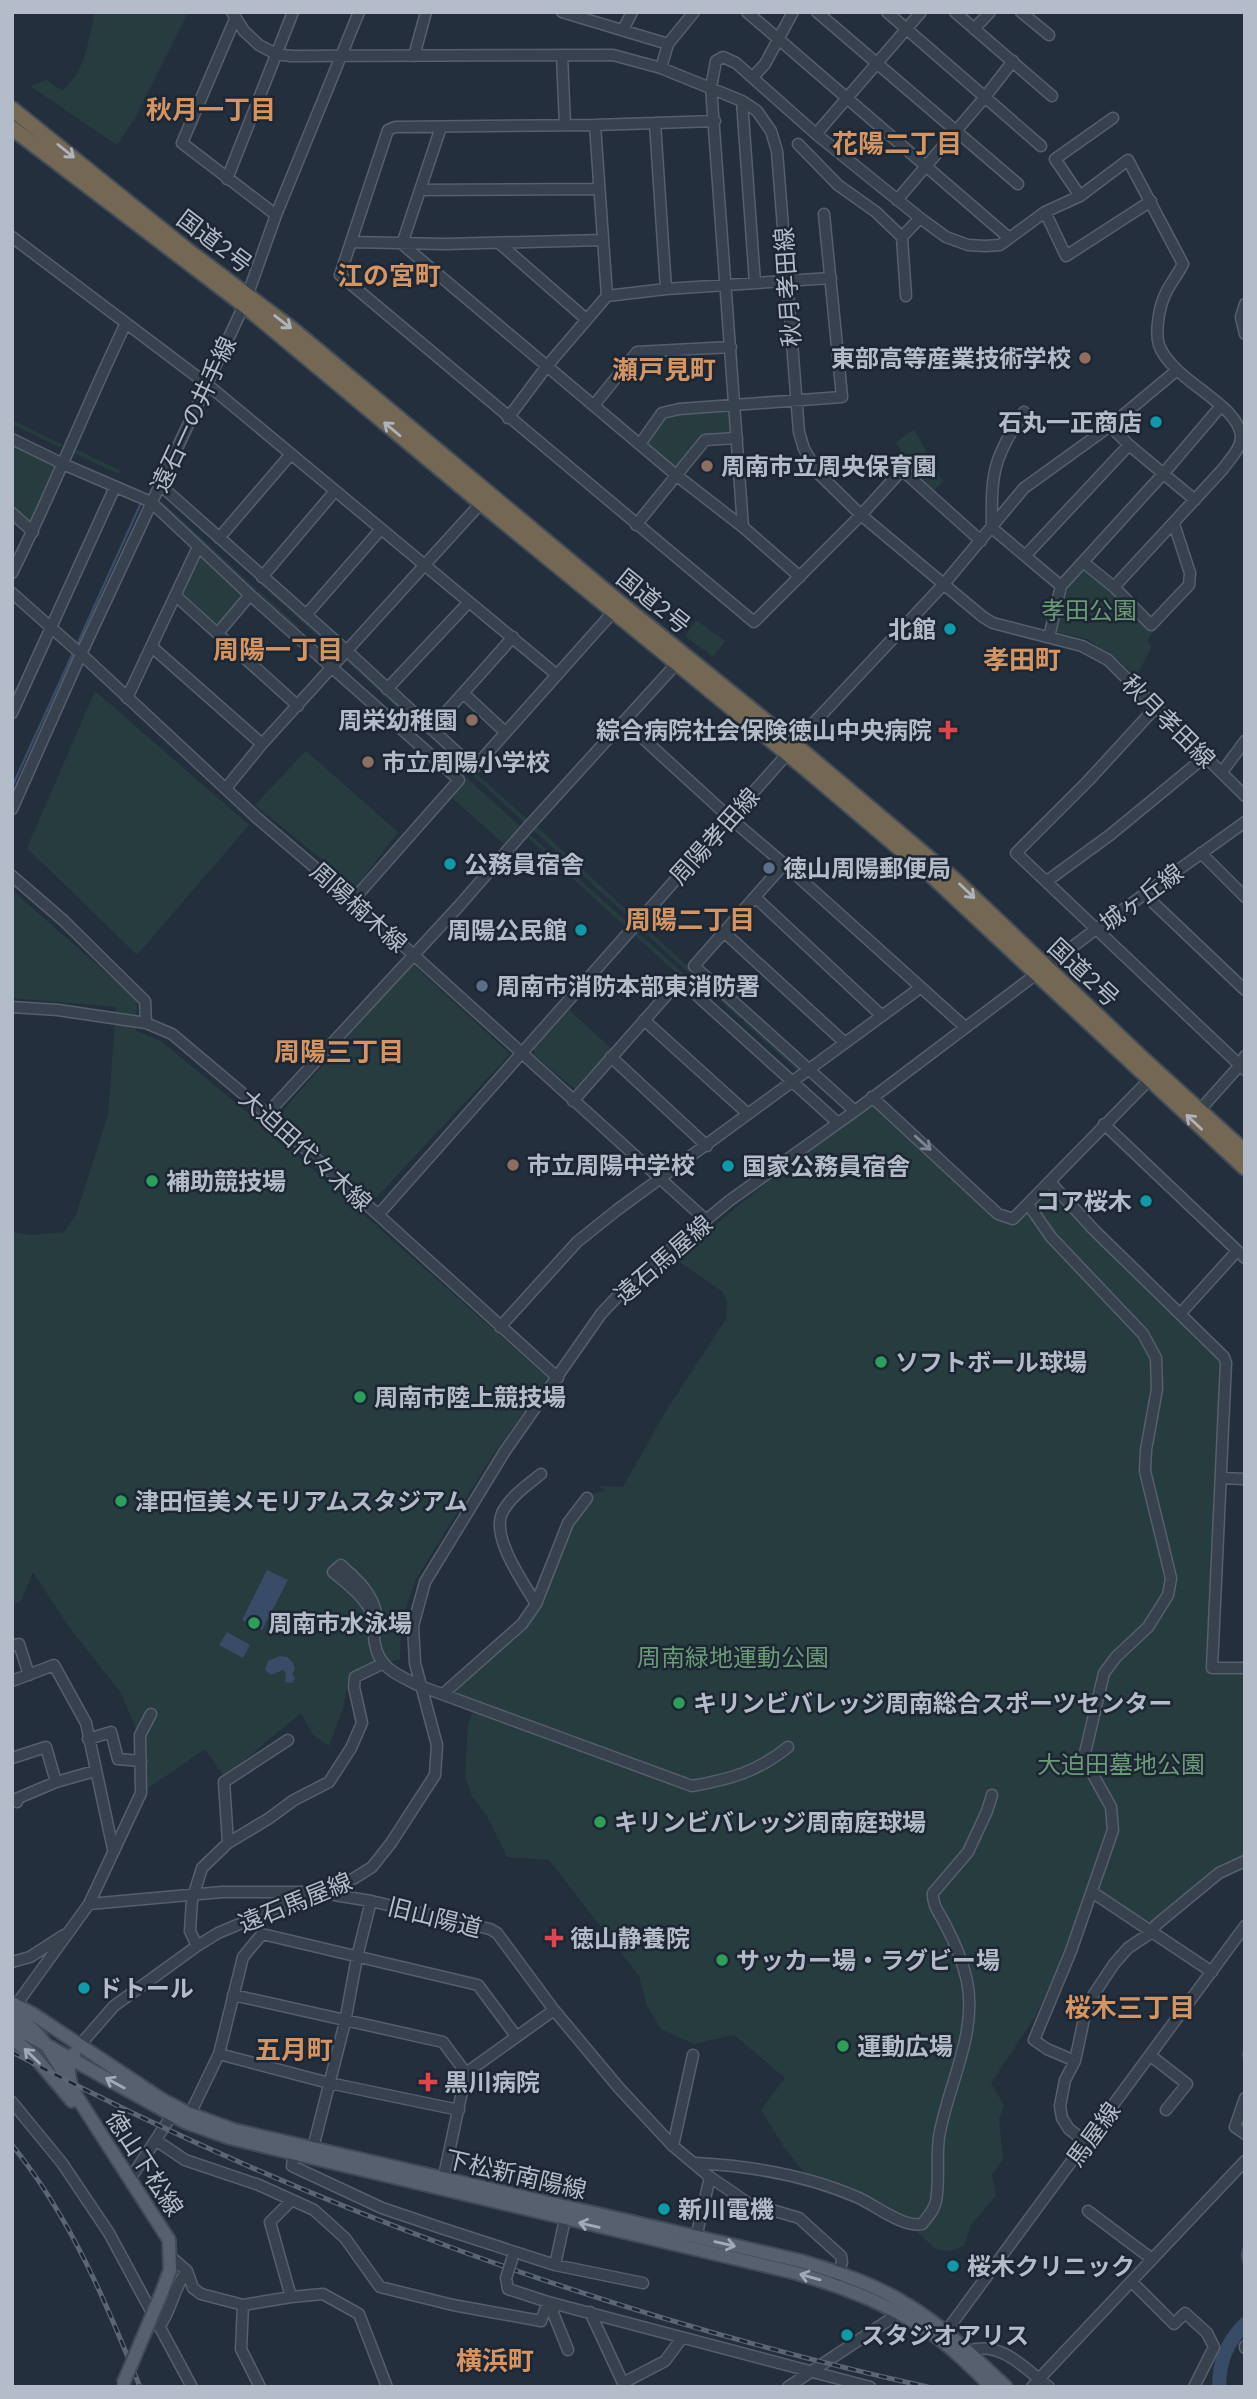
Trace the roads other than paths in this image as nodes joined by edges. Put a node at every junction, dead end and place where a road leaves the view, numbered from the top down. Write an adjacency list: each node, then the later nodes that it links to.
1 (293, 12): 22 (street)
2 (359, 12): 24 (street, 遠石一の井手線)
3 (426, 12): 25 (street)
4 (562, 12): 18 (street)
5 (632, 12): 18 (street)
6 (694, 12): 21 (street)
7 (747, 12): 20 (street)
8 (793, 12): 20 (street)
9 (817, 12): 27 (street)
10 (887, 12): 16 (street)
11 (921, 12): 16 (street)
12 (955, 12): 17 (street)
13 (990, 12): 17 (street)
14 (1021, 12): 19 (street)
15 (233, 16): 22 (street); 48 (street)
16 (906, 29): 27 (street); 32 (street)
17 (974, 29): 26 (street)
18 (623, 30): 21 (street)
19 (1049, 35)
20 (779, 40): 29 (street); 33 (street)
21 (668, 44): 28 (street)
22 (276, 54): 24 (street, 秋月孝田線); 48 (street)
23 (562, 55): 25 (street, 秋月孝田線); 28 (street, 秋月孝田線); 39 (street)
24 (341, 57): 25 (street, 秋月孝田線); 57 (street, 遠石一の井手線)
25 (414, 57)
26 (1013, 61): 31 (street); 32 (street)
27 (878, 64): 33 (street); 43 (street)
28 (661, 68): 30 (street, 秋月孝田線)
29 (753, 77): 30 (street); 44 (street)
30 (711, 87): 34 (street, 秋月孝田線); 37 (street)
31 (1052, 96)
32 (985, 97): 43 (street); 46 (street)
33 (847, 99): 44 (street); 47 (street)
34 (742, 101): 67 (street, 秋月孝田線); 68 (street)
35 (12, 110): 73 (highway, 国道2号, one-way to 73)
36 (1113, 118): 52 (street)
37 (715, 121): 38 (street); 69 (street)
38 (655, 122): 40 (street); 70 (street)
39 (565, 125): 40 (street); 41 (street)
40 (596, 125): 50 (street)
41 (441, 127): 51 (street); 63 (street)
42 (12, 128): 73 (highway, 国道2号)
43 (955, 131): 47 (street); 49 (street)
44 (816, 134): 53 (street)
45 (798, 144): 60 (street)
46 (1041, 146)
47 (927, 165): 53 (street); 61 (street)
48 (227, 179): 57 (street)
49 (1018, 184)
50 (599, 189): 51 (street); 62 (street)
51 (420, 190): 65 (street)
52 (1080, 196): 54 (street); 55 (street)
53 (897, 200): 58 (street)
54 (1151, 201): 55 (street); 80 (street)
55 (1045, 212): 61 (street)
56 (824, 214): 66 (street)
57 (276, 215): 73 (street, 遠石一の井手線)
58 (920, 218): 60 (street); 61 (street)
59 (12, 237): 76 (street)
60 (902, 237): 72 (street)
61 (1008, 237)
62 (603, 240): 64 (street); 71 (street)
63 (351, 242): 65 (street); 87 (street)
64 (499, 243): 65 (street); 75 (street)
65 (402, 244): 79 (street)
66 (831, 278): 67 (street); 82 (street)
67 (786, 281): 68 (street); 82 (street, 秋月孝田線)
68 (755, 283): 69 (street)
69 (727, 285): 70 (street); 78 (street)
70 (666, 289): 71 (street)
71 (607, 296): 75 (street)
72 (906, 296)
73 (245, 300): 81 (street, 遠石一の井手線); 102 (highway, 国道2号, one-way to 73); 150 (highway, 国道2号, one-way to 150)
74 (1245, 304): 77 (street)
75 (586, 319): 79 (street)
76 (125, 323): 81 (street); 94 (street)
77 (1245, 334)
78 (731, 346): 83 (street); 84 (street)
79 (547, 366): 83 (street); 87 (street)
80 (1176, 371): 85 (street); 88 (street, 周陽孝田線)
81 (208, 385): 93 (street); 97 (street, 遠石一の井手線)
82 (796, 402): 84 (street); 104 (street, 秋月孝田線)
83 (594, 405): 91 (street)
84 (734, 406): 89 (street); 91 (street)
85 (1221, 406): 95 (street); 100 (street)
86 (1024, 412): 108 (street)
87 (508, 418): 106 (street)
88 (1110, 426): 92 (street); 108 (street, 周陽孝田線)
89 (737, 438): 96 (street); 107 (street)
90 (12, 439): 94 (street)
91 (640, 444): 96 (street)
92 (1129, 445): 95 (street); 114 (street)
93 (291, 454): 99 (street); 111 (street)
94 (63, 464): 98 (street); 110 (street)
95 (1163, 474): 100 (street); 115 (street)
96 (676, 475): 106 (street); 107 (street)
97 (160, 485): 101 (street, 遠石一の井手線); 111 (street)
98 (115, 487): 101 (street); 129 (street)
99 (335, 491): 109 (street); 118 (street)
100 (1195, 500): 105 (street)
101 (151, 502): 113 (street); 134 (street, 遠石一の井手線)
102 (481, 503): 116 (street); 127 (highway, 国道2号)
103 (12, 513): 110 (street)
104 (861, 515): 112 (street); 119 (street); 120 (street, 秋月孝田線)
105 (1174, 524): 122 (street); 122 (street)
106 (636, 525): 119 (street)
107 (743, 527): 119 (street)
108 (992, 528): 112 (street, 周陽孝田線); 114 (street)
109 (380, 529): 116 (street); 128 (street)
110 (33, 532): 117 (street)
111 (219, 538): 118 (street)
112 (981, 541): 120 (street, 周陽孝田線)
113 (198, 547): 124 (street); 125 (street)
114 (1026, 555): 121 (street)
115 (1083, 562): 121 (street); 122 (street)
116 (424, 567): 126 (street); 135 (street)
117 (12, 573)
118 (262, 577): 128 (street)
119 (800, 577)
120 (943, 585): 132 (street, 秋月孝田線); 150 (street, 周陽孝田線)
121 (1060, 586): 132 (street)
122 (1114, 587)
123 (12, 593): 129 (street, 周陽楠木線)
124 (250, 595): 130 (street); 137 (street)
125 (176, 596): 130 (street); 133 (street)
126 (469, 602): 131 (street); 139 (street)
127 (614, 611): 136 (highway, 国道2号); 138 (street)
128 (306, 615): 135 (street)
129 (51, 627): 134 (street, 周陽楠木線); 144 (street)
130 (218, 633): 142 (street)
131 (513, 637): 138 (street); 140 (street)
132 (1049, 637): 143 (street, 秋月孝田線)
133 (152, 648): 141 (street); 149 (street)
134 (77, 650): 141 (street, 周陽楠木線); 155 (street, 遠石一の井手線)
135 (347, 651): 137 (street); 139 (street)
136 (677, 663): 145 (street); 150 (highway, 国道2号)
137 (333, 668): 142 (street); 165 (street)
138 (557, 675): 147 (street)
139 (387, 689): 146 (street)
140 (463, 693): 146 (street); 147 (street)
141 (127, 698): 153 (street, 周陽楠木線)
142 (298, 706): 149 (street)
143 (1156, 708): 151 (street, 秋月孝田線); 161 (street)
144 (12, 713)
145 (624, 720): 156 (street); 168 (street)
146 (431, 729): 147 (street)
147 (505, 732)
148 (1245, 741): 152 (street)
149 (262, 744): 153 (street)
150 (790, 748): 156 (street, 周陽孝田線); 169 (highway, 国道2号)
151 (1206, 756): 152 (street, 秋月孝田線); 161 (street)
152 (1222, 772): 154 (street, 秋月孝田線)
153 (226, 788): 165 (street, 周陽楠木線)
154 (1245, 796)
155 (12, 809)
156 (730, 818): 159 (street); 178 (street, 周陽孝田線)
157 (1245, 822): 158 (street, 城ヶ丘線)
158 (1201, 853): 162 (street, 城ヶ丘線); 164 (street)
159 (783, 864): 163 (street); 170 (street)
160 (12, 876): 175 (street)
161 (1047, 881): 166 (street)
162 (1144, 894): 166 (street, 城ヶ丘線); 171 (street)
163 (755, 897): 167 (street); 173 (street)
164 (1245, 897)
165 (354, 900): 168 (street, 周陽楠木線)
166 (1096, 929): 169 (street, 城ヶ丘線); 180 (street)
167 (725, 933): 177 (street); 181 (street)
168 (413, 956): 178 (street, 周陽楠木線); 188 (street)
169 (1043, 971): 176 (street, 遠石馬屋線); 182 (highway, 国道2号); 186 (highway, 国道2号)
170 (920, 988): 173 (street); 176 (street)
171 (1245, 990)
172 (12, 1007): 175 (street, 大迫田代々木線)
173 (882, 1016): 177 (street)
174 (644, 1020): 179 (street); 183 (street); 189 (street)
175 (146, 1023): 188 (street, 大迫田代々木線)
176 (965, 1027): 184 (street, 遠石馬屋線)
177 (844, 1042): 181 (street)
178 (521, 1053): 185 (street, 周陽楠木線); 198 (street, 周陽孝田線)
179 (611, 1057): 185 (street); 192 (street)
180 (1243, 1064): 186 (street)
181 (808, 1070): 183 (street); 187 (street)
182 (1149, 1080): 191 (street); 194 (highway, 国道2号, one-way to 182)
183 (792, 1083): 189 (street); 190 (street)
184 (872, 1097): 187 (street, 遠石馬屋線); 197 (street, one-way to 197)
185 (573, 1101): 195 (street, 周陽楠木線)
186 (1200, 1110): 193 (highway, 国道2号)
187 (855, 1111): 190 (street, 遠石馬屋線)
188 (267, 1114): 198 (street, 大迫田代々木線)
189 (748, 1114): 192 (street)
190 (838, 1123): 199 (street, 遠石馬屋線)
191 (1104, 1124): 196 (street); 200 (street)
192 (707, 1146): 195 (street)
193 (1245, 1152)
194 (1245, 1168)
195 (661, 1180): 199 (street, 周陽楠木線); 202 (street)
196 (1050, 1182): 197 (street); 201 (street)
197 (1028, 1204): 231 (street)
198 (378, 1215): 202 (street, 大迫田代々木線)
199 (706, 1220): 203 (street, 遠石馬屋線)
200 (1241, 1255): 201 (street)
201 (1180, 1314): 205 (street)
202 (500, 1327): 203 (street, 大迫田代々木線)
203 (558, 1378): 215 (street, 遠石馬屋線)
204 (541, 1474): 208 (street)
205 (1221, 1478): 206 (street); 212 (street)
206 (1245, 1479)
207 (587, 1498): 208 (street)
208 (536, 1604): 216 (street)
209 (373, 1616): 209 (street); 211 (street)
210 (12, 1646): 213 (street)
211 (382, 1664): 215 (street); 227 (street)
212 (1245, 1668)
213 (29, 1675): 214 (street); 218 (street)
214 (12, 1681)
215 (420, 1686): 216 (street); 230 (street, 遠石馬屋線)
216 (443, 1694): 220 (street)
217 (151, 1714): 222 (street)
218 (88, 1739): 222 (street); 223 (street)
219 (288, 1740): 227 (street)
220 (788, 1747)
221 (12, 1758): 224 (street)
222 (141, 1761): 228 (street)
223 (95, 1771): 224 (street); 228 (street)
224 (57, 1782): 226 (street)
225 (992, 1795): 272 (street)
226 (17, 1802)
227 (228, 1843): 232 (street)
228 (114, 1850): 234 (street)
229 (1245, 1861): 236 (street)
230 (316, 1892): 232 (street, 旧山陽道); 233 (street, 旧山陽道); 238 (street, 遠石馬屋線)
231 (1093, 1892): 236 (street); 255 (street)
232 (194, 1894): 234 (street, 旧山陽道); 238 (street)
233 (371, 1901): 239 (street); 244 (street, 旧山陽道)
234 (89, 1904): 237 (street)
235 (1245, 1926): 241 (street, 馬屋線)
236 (1152, 1932): 241 (street); 255 (street)
237 (68, 1934): 240 (street); 243 (street)
238 (197, 1946): 250 (street, 遠石馬屋線)
239 (356, 1957): 242 (street); 245 (street); 247 (street)
240 (12, 1962)
241 (1212, 1972): 253 (street, 馬屋線)
242 (233, 1995): 245 (street); 251 (street)
243 (13, 2007): 249 (main road); 250 (main road, 下松新南陽線)
244 (554, 2010): 247 (street); 268 (street, 旧山陽道)
245 (345, 2022): 256 (street); 257 (street)
246 (12, 2026): 249 (main road, 下松新南陽線)
247 (516, 2036): 256 (street)
248 (12, 2038): 273 (main road, one-way to 248)
249 (48, 2045): 254 (main road, 下松新南陽線); 258 (main road)
250 (80, 2045): 254 (main road); 263 (main road, 下松新南陽線)
251 (219, 2054): 257 (street); 263 (street)
252 (693, 2055): 268 (street)
253 (1151, 2056): 262 (street); 267 (street, 馬屋線)
254 (70, 2059): 258 (main road, 徳山下松線); 264 (main road, 下松新南陽線, one-way to 254)
255 (1075, 2061): 267 (street)
256 (467, 2073): 261 (street)
257 (328, 2083): 261 (street); 269 (street)
258 (72, 2089): 273 (main road, 徳山下松線)
259 (1245, 2098): 265 (street)
260 (12, 2102): 294 (street)
261 (458, 2110): 276 (street)
262 (1166, 2110)
263 (190, 2114): 269 (main road, 下松新南陽線)
264 (172, 2115): 266 (street); 270 (main road, 下松新南陽線)
265 (1245, 2134)
266 (157, 2141): 275 (street); 277 (street)
267 (1087, 2143): 295 (street, 馬屋線)
268 (673, 2146): 272 (street, 旧山陽道)
269 (313, 2148): 276 (main road, 下松新南陽線)
270 (294, 2153): 276 (main road, 下松新南陽線); 281 (street)
271 (1245, 2161): 283 (street)
272 (696, 2163): 274 (street, 旧山陽道)
273 (121, 2165): 275 (main road, 徳山下松線)
274 (710, 2177): 280 (street); 286 (street, 旧山陽道)
275 (130, 2179): 282 (main road, 徳山下松線)
276 (443, 2184): 279 (main road, 下松新南陽線)
277 (292, 2200): 289 (street); 290 (street)
278 (1088, 2211): 283 (street)
279 (566, 2213): 280 (main road, 下松新南陽線); 284 (street)
280 (695, 2243): 286 (main road, 下松新南陽線)
281 (514, 2253): 284 (street); 290 (street, bridge)
282 (171, 2257): 285 (street); 301 (main road, 徳山下松線, bridge)
283 (1152, 2259): 287 (street)
284 (555, 2265): 288 (street)
285 (187, 2271): 291 (street); 294 (street)
286 (837, 2278): 293 (main road, 下松新南陽線); 295 (main road, 下松新南陽線)
287 (1132, 2282): 300 (street); 310 (street)
288 (643, 2283)
289 (291, 2297): 291 (street); 304 (street)
290 (552, 2303): 292 (street); 297 (street)
291 (243, 2305): 303 (street)
292 (590, 2312): 296 (street); 296 (street)
293 (898, 2314): 295 (main road, 下松新南陽線); 299 (street)
294 (159, 2327): 302 (street)
295 (943, 2336): 298 (main road, 下松新南陽線); 307 (main road, 下松新南陽線)
296 (682, 2338): 299 (street)
297 (568, 2350)
298 (968, 2351): 300 (street); 308 (main road, 下松新南陽線)
299 (808, 2372): 305 (street); 306 (street)
300 (1035, 2383): 309 (street)
301 (122, 2385)
302 (192, 2387)
303 (260, 2387)
304 (387, 2387)
305 (789, 2387)
306 (870, 2387)
307 (992, 2387)
308 (1006, 2387)
309 (1049, 2387)
310 (1194, 2387)

